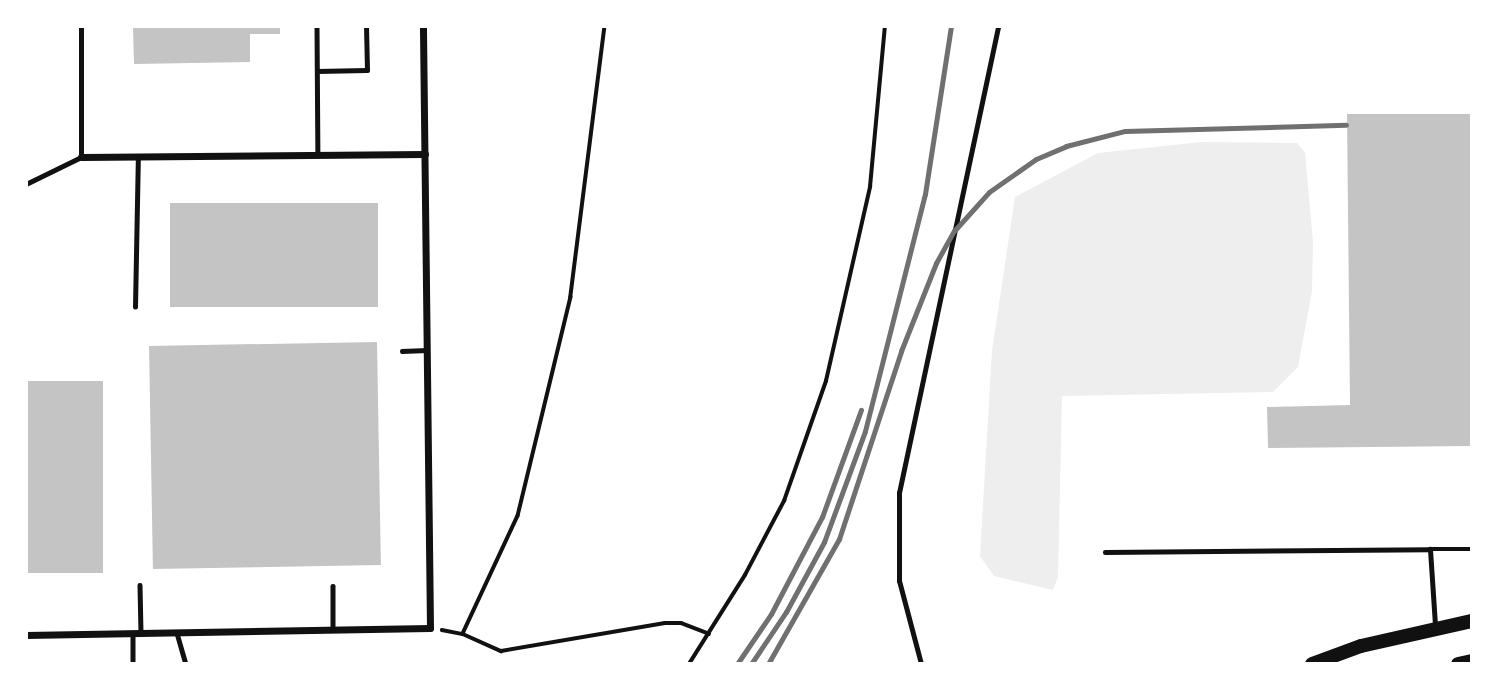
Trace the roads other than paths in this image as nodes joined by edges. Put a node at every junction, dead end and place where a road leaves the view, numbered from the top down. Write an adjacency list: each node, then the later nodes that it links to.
1 (81, 26): 9 (lane)
2 (317, 26): 6 (lane)
3 (366, 26): 6 (lane)
4 (423, 26): 7 (street)
5 (998, 26): 29 (lane)
6 (317, 71): 8 (lane)
7 (425, 154): 8 (street); 13 (street)
8 (318, 155): 10 (street)
9 (80, 157): 10 (street); 11 (lane)
10 (138, 157): 12 (lane)
11 (26, 184)
12 (135, 307)
13 (427, 350): 14 (lane); 22 (street)
14 (402, 351)
15 (1430, 549): 16 (lane); 17 (lane); 21 (lane)
16 (1472, 549)
17 (1105, 552)
18 (140, 585): 23 (lane)
19 (333, 586): 22 (lane)
20 (1472, 621): 21 (main road)
21 (1435, 628): 30 (main road)
22 (333, 630): 24 (street)
23 (137, 633): 24 (street); 25 (street); 27 (lane)
24 (177, 633): 28 (lane)
25 (26, 635)
26 (1472, 661): 31 (main road)
27 (133, 664)
28 (187, 664)
29 (921, 664)
30 (1311, 664)
31 (1458, 664)

